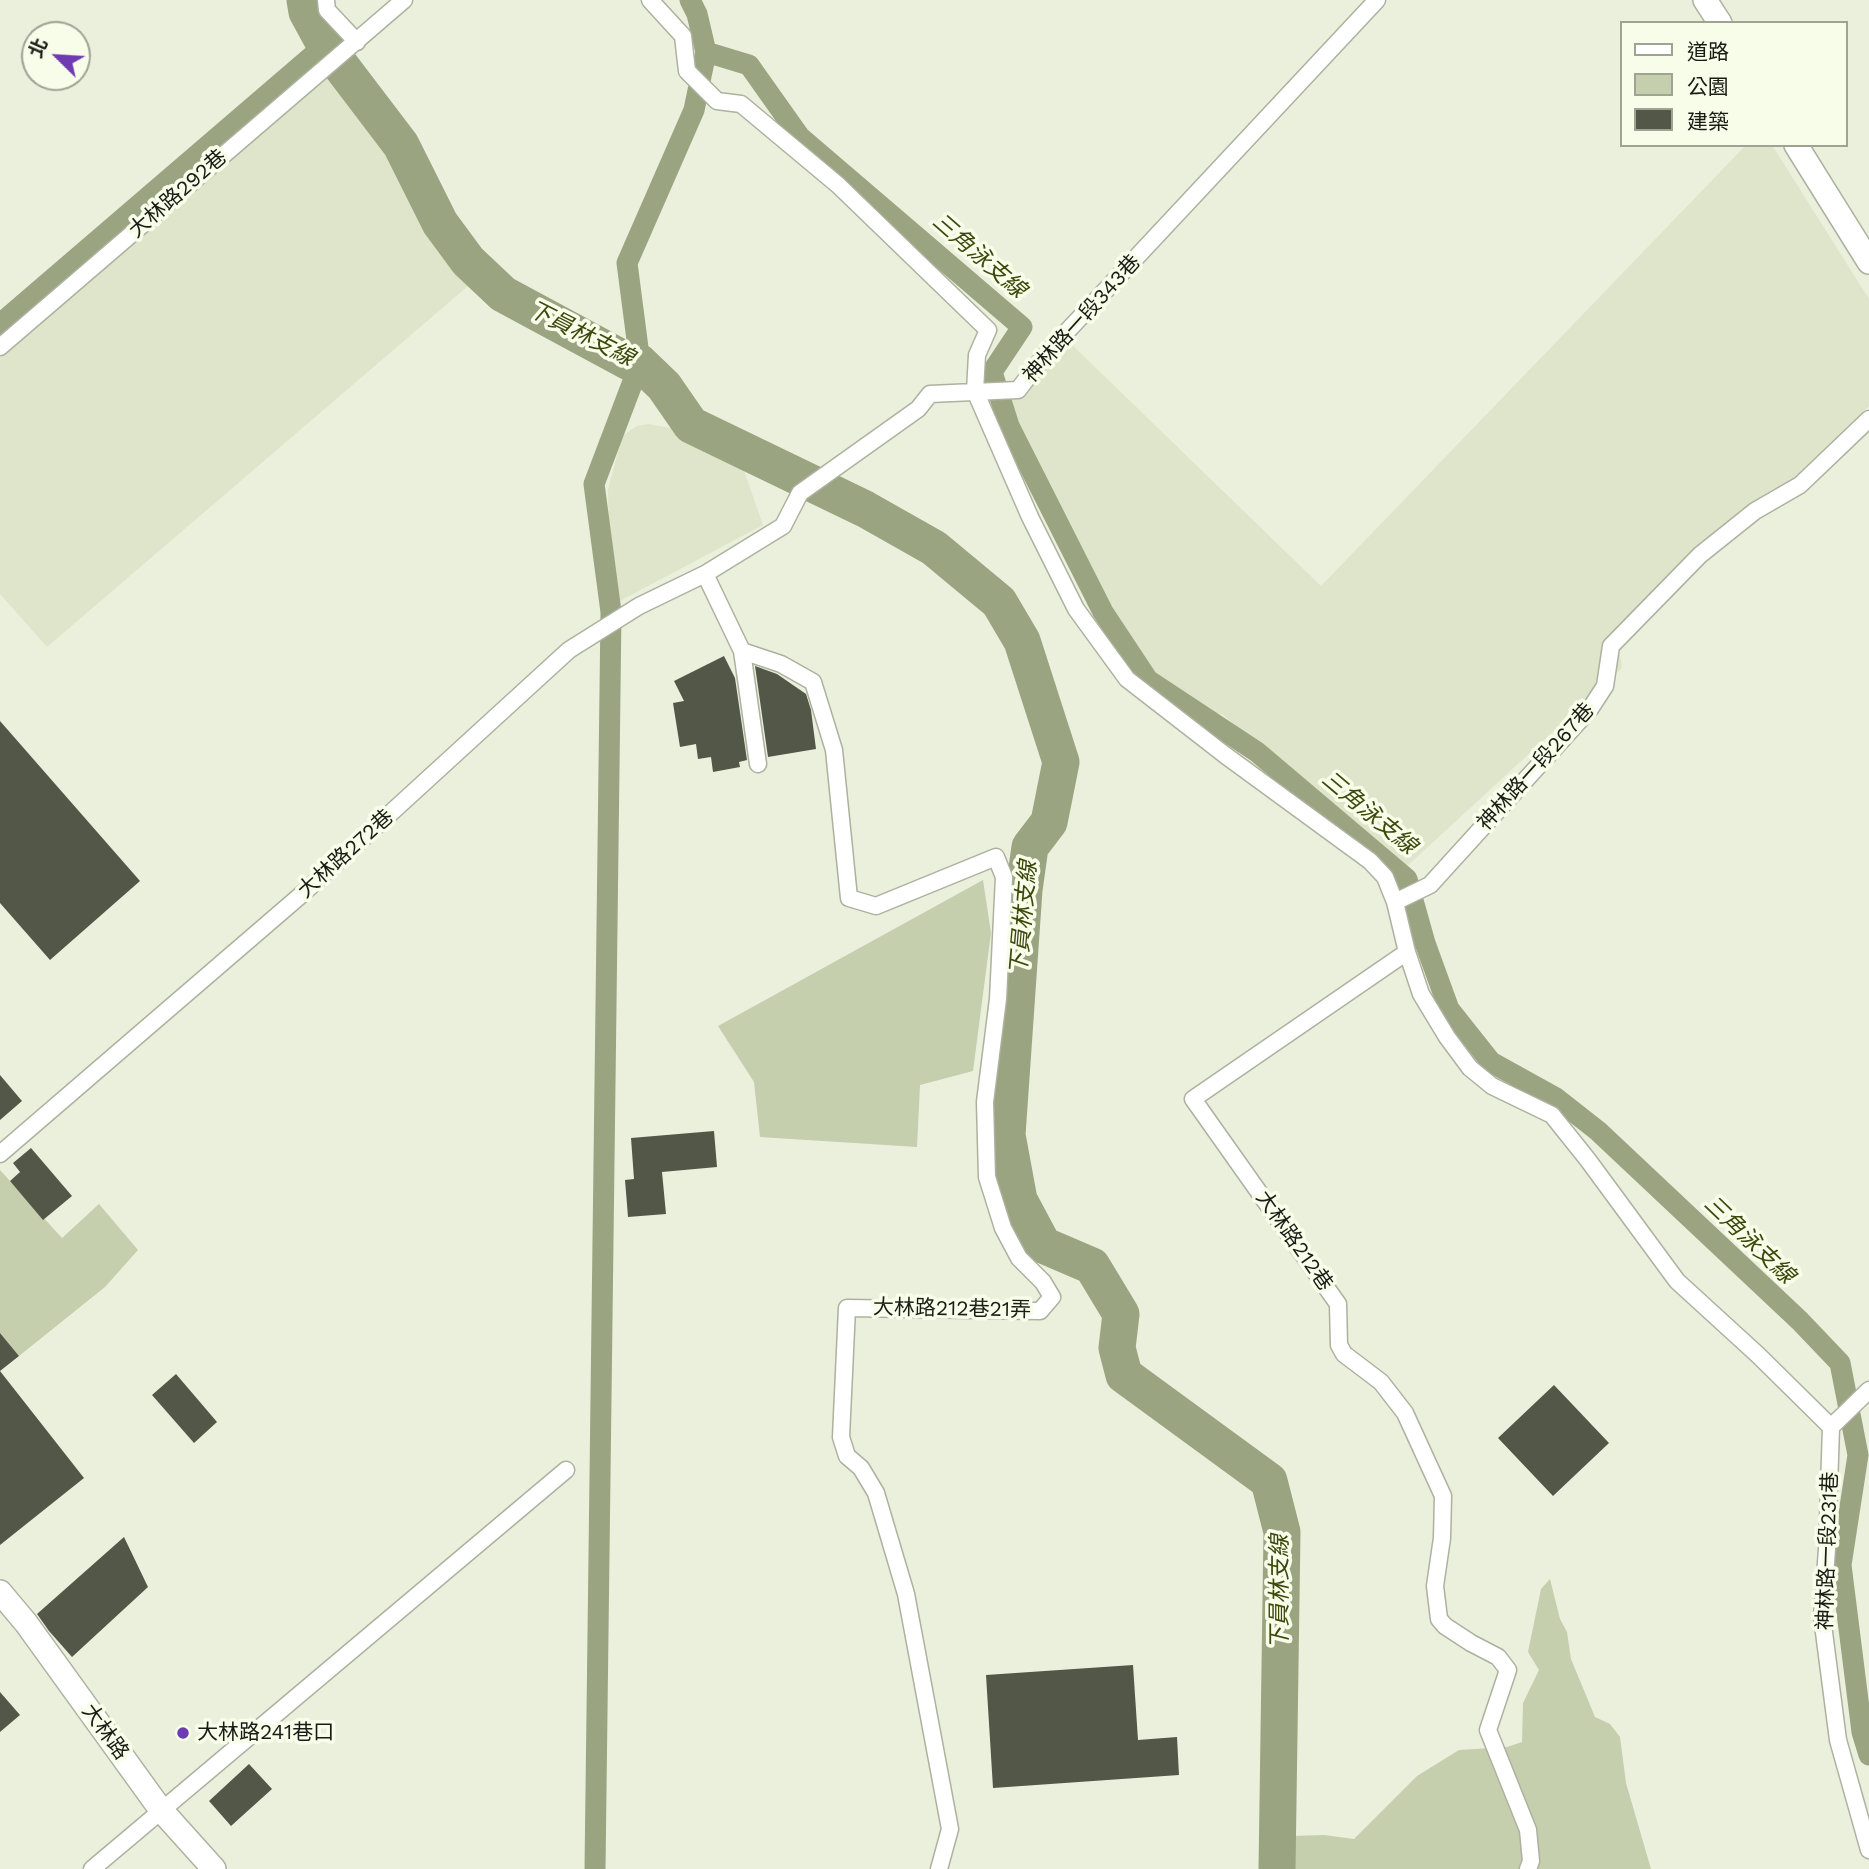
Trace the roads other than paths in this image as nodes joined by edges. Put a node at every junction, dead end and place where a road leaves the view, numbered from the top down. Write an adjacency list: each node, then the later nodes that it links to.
1 (326, 0): 7 (street)
2 (404, 0): 7 (street, 大林路292巷)
3 (650, 0): 11 (street)
4 (1377, 0): 11 (street, 神林路一段343巷)
5 (1705, 0): 6 (street)
6 (1719, 21)
7 (356, 41): 10 (street, 大林路292巷)
8 (1797, 147): 9 (street)
9 (1869, 262)
10 (0, 347)
11 (975, 391): 13 (street, 神林路一段343巷); 16 (street)
12 (1869, 419): 16 (street, 神林路一段267巷)
13 (705, 574): 14 (street); 18 (street, 大林路272巷)
14 (742, 651): 15 (street); 27 (street, 大林路212巷21弄)
15 (758, 764)
16 (1395, 902): 17 (street)
17 (1407, 952): 20 (street); 28 (street, 大林路212巷)
18 (0, 1154)
19 (1869, 1390): 20 (street)
20 (1831, 1427): 24 (street, 神林路一段231巷)
21 (566, 1470): 23 (street)
22 (0, 1592): 23 (street, 大林路)
23 (161, 1810): 25 (street); 26 (street, 大林路)
24 (1869, 1850)
25 (92, 1869)
26 (214, 1869)
27 (939, 1869)
28 (1528, 1869)

